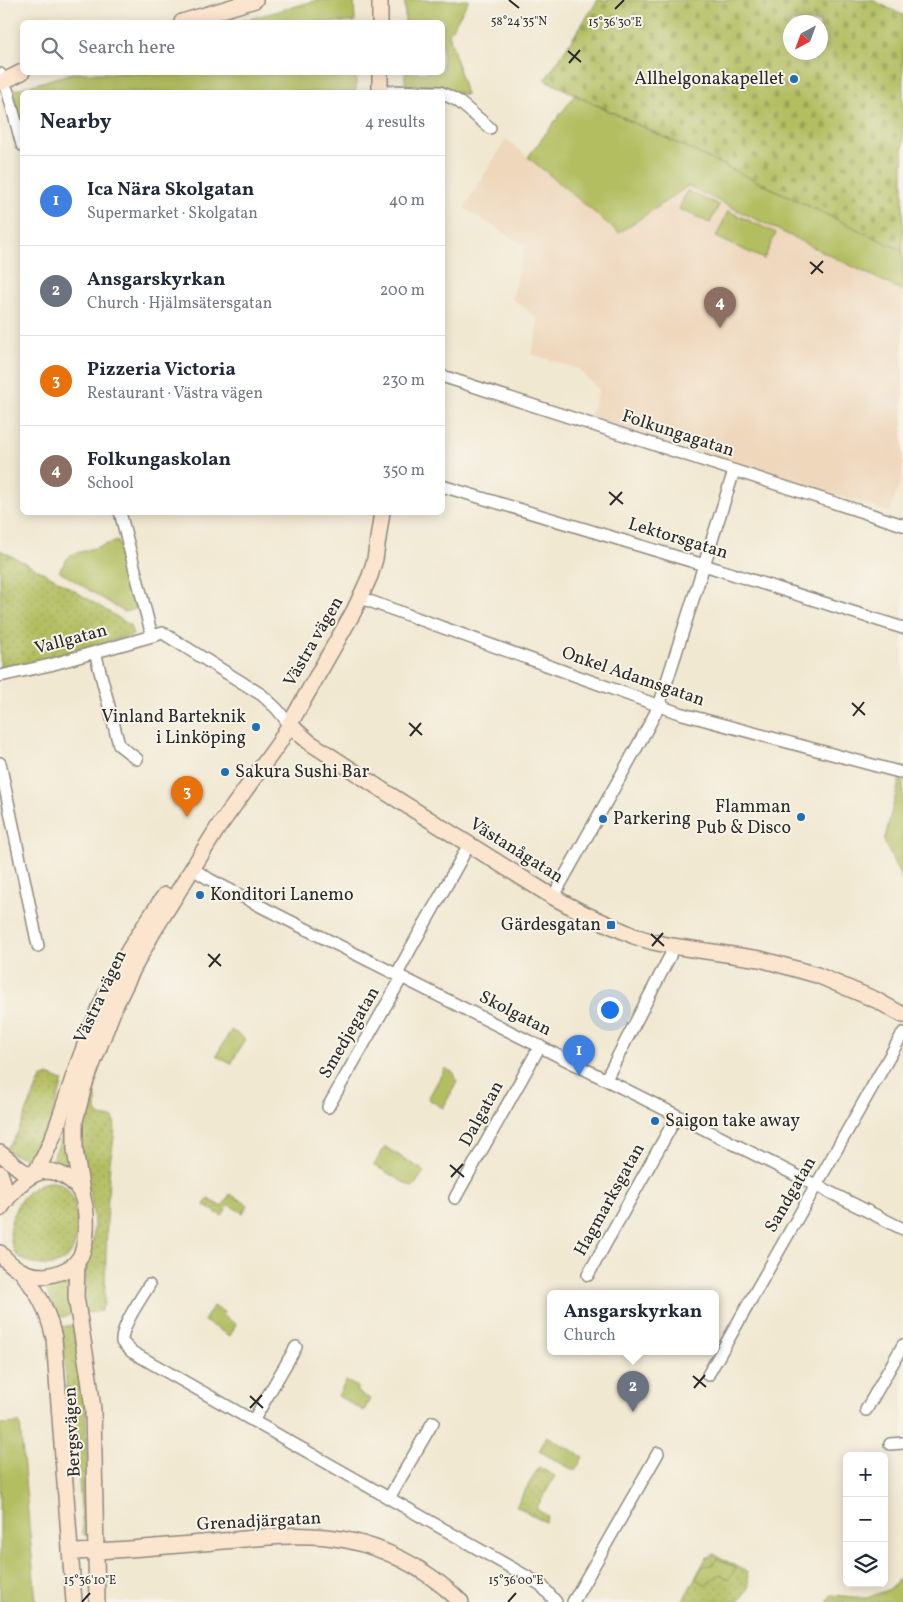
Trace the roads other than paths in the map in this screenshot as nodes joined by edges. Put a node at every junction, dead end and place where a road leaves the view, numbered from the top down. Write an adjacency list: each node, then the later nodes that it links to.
1 (255, 0): 3 (main road)
2 (380, 0): 4 (main road)
3 (189, 20)
4 (380, 20)
5 (20, 73): 7 (main road)
6 (380, 75): 8 (main road)
7 (1, 79): 11 (street)
8 (380, 90)
9 (445, 95): 10 (street)
10 (490, 128)
11 (20, 137)
12 (445, 377): 13 (street, Folkungagatan)
13 (734, 470): 17 (street, Folkungagatan); 18 (street)
14 (445, 487): 18 (street, Lektorsgatan)
15 (121, 515): 21 (street)
16 (382, 515): 19 (main road, Västra vägen)
17 (903, 526)
18 (704, 565): 20 (street, Lektorsgatan); 24 (street)
19 (361, 598): 24 (street, Onkel Adamsgatan); 25 (main road, Västra vägen)
20 (903, 628)
21 (152, 636): 22 (street, Vallgatan); 25 (street, Västanågatan)
22 (95, 652): 23 (street, Vallgatan); 26 (street)
23 (0, 676)
24 (659, 706): 28 (street, Onkel Adamsgatan); 32 (street)
25 (289, 724): 29 (main road, Västra vägen); 30 (main road, Västanågatan)
26 (137, 759)
27 (0, 763): 33 (street)
28 (899, 772)
29 (217, 829): 31 (main road, Västra vägen); 44 (main road, Västra vägen)
30 (469, 844): 32 (main road, Västanågatan); 35 (street, Smedjegatan)
31 (193, 869): 35 (street, Skolgatan); 46 (main road, Västra vägen)
32 (553, 897): 34 (main road, Västanågatan)
33 (38, 946)
34 (672, 946): 36 (main road, Västanågatan); 39 (street)
35 (399, 976): 38 (street, Skolgatan); 40 (street, Smedjegatan)
36 (903, 1014)
37 (903, 1033): 45 (street, Sandgatan)
38 (540, 1046): 39 (street, Skolgatan); 47 (street, Dalgatan)
39 (606, 1079): 41 (street, Skolgatan)
40 (328, 1107)
41 (677, 1116): 45 (street, Skolgatan); 52 (street, Hagmarksgatan)
42 (0, 1153): 44 (main road)
43 (0, 1173): 48 (main road)
44 (33, 1174): 46 (main road); 48 (main road, Västra vägen)
45 (817, 1185): 49 (street, Skolgatan); 56 (street, Sandgatan)
46 (83, 1198): 51 (main road, Västra vägen)
47 (455, 1198)
48 (2, 1206)
49 (903, 1229)
50 (8, 1261): 51 (main road); 65 (main road, Bergsvägen)
51 (77, 1261): 64 (main road, Bergsvägen)
52 (588, 1275)
53 (149, 1285): 58 (street)
54 (903, 1345): 57 (street)
55 (296, 1347): 58 (street)
56 (708, 1375)
57 (866, 1410)
58 (253, 1422): 63 (street)
59 (433, 1422): 63 (street)
60 (903, 1443): 61 (street)
61 (890, 1444)
62 (658, 1453): 70 (street)
63 (389, 1498): 69 (street)
64 (97, 1551): 65 (main road, Grenadjärgatan); 67 (main road, Bergsvägen); 68 (main road, Grenadjärgatan)
65 (70, 1552): 66 (main road, Bergsvägen)
66 (74, 1602)
67 (98, 1602)
68 (461, 1602)
69 (556, 1602)
70 (573, 1602)

